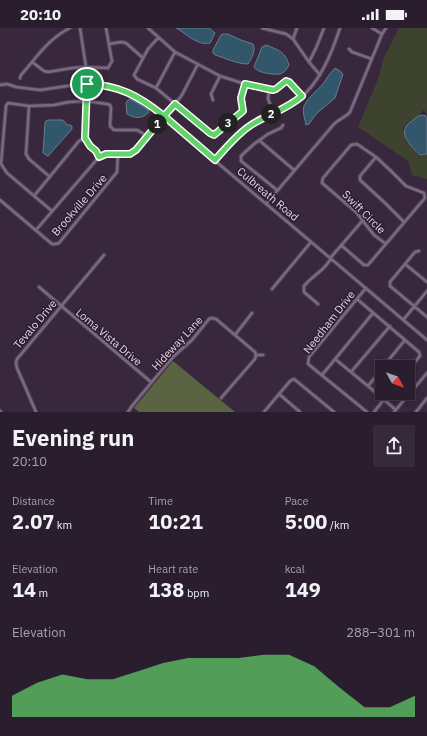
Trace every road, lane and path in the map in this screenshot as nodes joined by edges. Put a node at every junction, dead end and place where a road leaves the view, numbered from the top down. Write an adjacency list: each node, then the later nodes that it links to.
1 (70, 28): 19 (street)
2 (80, 28): 22 (street)
3 (106, 28): 14 (street)
4 (148, 28): 12 (street)
5 (262, 28): 13 (street)
6 (297, 28): 13 (street)
7 (324, 28): 20 (street)
8 (340, 28): 23 (street)
9 (372, 28): 11 (street)
10 (386, 28): 11 (street)
11 (382, 34): 18 (street)
12 (158, 38): 16 (street); 17 (street)
13 (293, 39): 20 (street)
14 (109, 44): 17 (street); 22 (street)
15 (349, 49): 18 (street)
16 (175, 52): 21 (street); 29 (street)
17 (143, 58): 29 (street)
18 (372, 59): 47 (street)
19 (32, 62): 22 (street); 25 (street)
20 (309, 62): 23 (street)
21 (198, 64): 24 (street); 34 (street)
22 (86, 67): 26 (street)
23 (320, 75): 31 (street)
24 (220, 76): 27 (street); 32 (street)
25 (20, 78)
26 (87, 84): 28 (street, Culbreath Road); 33 (street); 37 (street, Culbreath Road)
27 (245, 84): 30 (street); 34 (street)
28 (0, 85)
29 (156, 88): 34 (street)
30 (269, 90): 31 (street); 36 (street)
31 (302, 96): 45 (street)
32 (213, 100)
33 (86, 101): 35 (street); 39 (street); 40 (street)
34 (175, 104): 37 (street)
35 (29, 106): 46 (street); 48 (street)
36 (271, 106)
37 (164, 116): 39 (street); 45 (street, Culbreath Road)
38 (283, 125): 41 (street)
39 (147, 136): 42 (street)
40 (85, 138): 43 (street); 48 (street)
41 (260, 140): 47 (street); 49 (street)
42 (118, 154): 43 (street); 56 (street, Brookville Drive)
43 (99, 157): 53 (street)
44 (376, 157): 54 (street, Swift Circle); 55 (street); 55 (street, Swift Circle)
45 (215, 160): 52 (street, Culbreath Road)
46 (1, 164): 50 (street)
47 (294, 170): 49 (street)
48 (50, 177): 50 (street)
49 (278, 190): 52 (street)
50 (34, 196): 53 (street)
51 (0, 200): 56 (street, Brookville Drive)
52 (266, 204): 57 (street, Culbreath Road)
53 (52, 211): 56 (street)
54 (363, 220): 58 (street, Swift Circle); 59 (street)
55 (404, 222): 58 (street, Swift Circle)
56 (36, 230)
57 (311, 242): 62 (street, Culbreath Road); 67 (street)
58 (386, 244): 59 (street, Swift Circle)
59 (341, 245): 62 (street)
60 (419, 251): 63 (street)
61 (104, 255): 71 (street, Tevalo Drive)
62 (331, 258): 66 (street, Culbreath Road); 70 (street)
63 (405, 264): 64 (street); 72 (street)
64 (427, 282)
65 (39, 287): 71 (street, Loma Vista Drive)
66 (366, 288): 69 (street, Needham Drive); 76 (street, Culbreath Road)
67 (272, 289)
68 (427, 291): 72 (street)
69 (357, 299): 74 (street); 88 (street, Needham Drive)
70 (318, 304)
71 (60, 306): 90 (street, Loma Vista Drive); 100 (street, Tevalo Drive)
72 (415, 306): 75 (street); 76 (street)
73 (252, 313): 78 (street)
74 (373, 313): 77 (street); 83 (street)
75 (427, 317)
76 (404, 319): 80 (street, Culbreath Road)
77 (390, 326): 79 (street); 86 (street)
78 (235, 335): 81 (street, Hideway Lane); 90 (street, Hideway Lane)
79 (405, 340): 84 (street); 85 (street)
80 (427, 340)
81 (256, 355): 82 (street); 94 (street)
82 (263, 355)
83 (335, 359): 86 (street); 88 (street)
84 (389, 360)
85 (415, 362)
86 (351, 372): 91 (street)
87 (427, 373): 99 (street)
88 (322, 375): 104 (street, Needham Drive)
89 (375, 378): 91 (street)
90 (152, 382): 101 (street, Hideway Lane)
91 (368, 386): 92 (street)
92 (375, 392)
93 (279, 394): 98 (street); 102 (street); 103 (street)
94 (221, 398)
95 (427, 398): 106 (street)
96 (383, 400): 105 (street)
97 (385, 400): 99 (street)
98 (265, 411)
99 (395, 411)
100 (36, 412)
101 (128, 412)
102 (300, 412)
103 (334, 412)
104 (367, 412)
105 (374, 412)
106 (416, 412)

